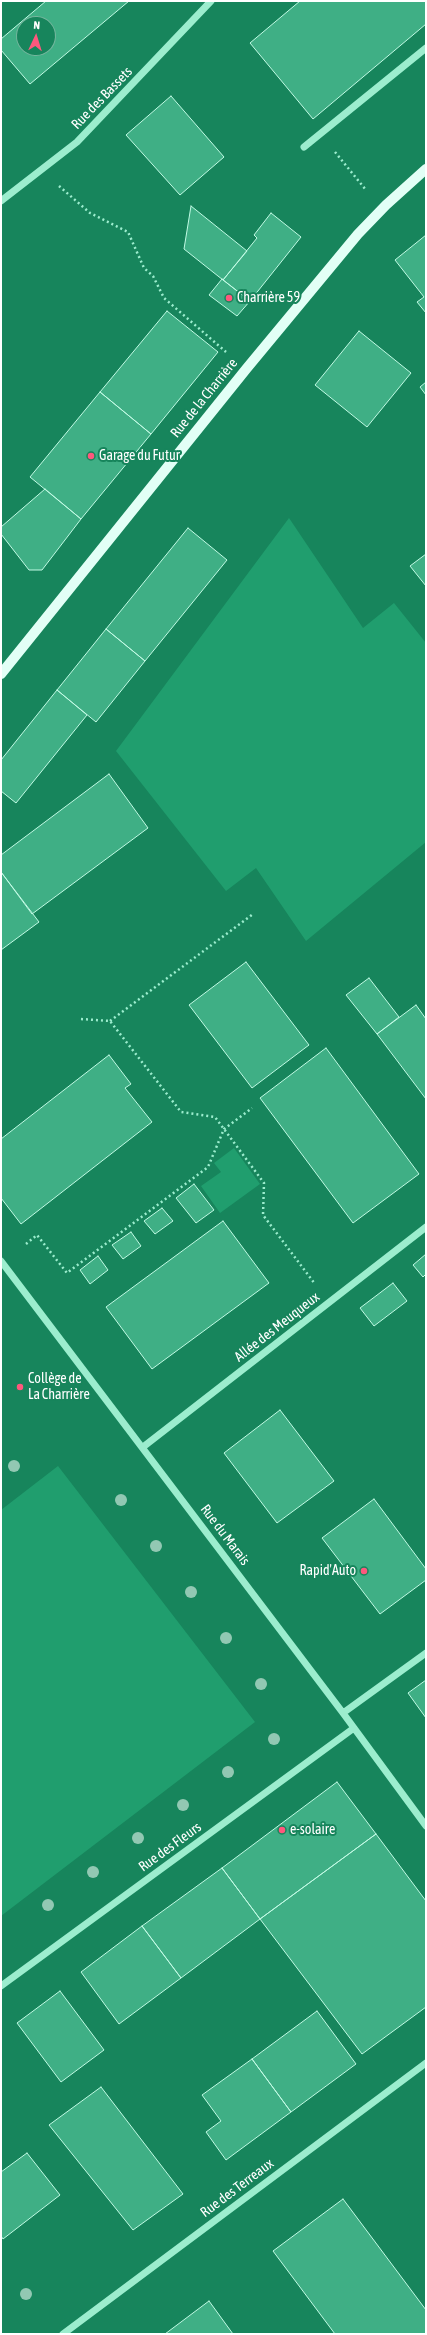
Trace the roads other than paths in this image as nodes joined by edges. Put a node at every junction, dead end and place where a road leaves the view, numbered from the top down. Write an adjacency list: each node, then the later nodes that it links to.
1 (211, 1): 5 (street, Rue des Bassets)
2 (426, 48): 3 (street)
3 (304, 146)
4 (426, 169): 6 (main road, Rue de la Charrière)
5 (1, 201)
6 (1, 674)
7 (426, 1227): 9 (street, Allée des Meuqueux)
8 (1, 1261): 9 (street, Rue du Marais)
9 (143, 1447): 11 (street, Rue du Marais)
10 (426, 1653): 11 (street)
11 (343, 1713): 12 (street, Rue du Marais)
12 (354, 1728): 13 (street, Rue du Marais); 14 (street, Rue des Fleurs)
13 (426, 1826)
14 (1, 1986)
15 (426, 2063): 16 (street, Rue des Terreaux)
16 (62, 2334)

